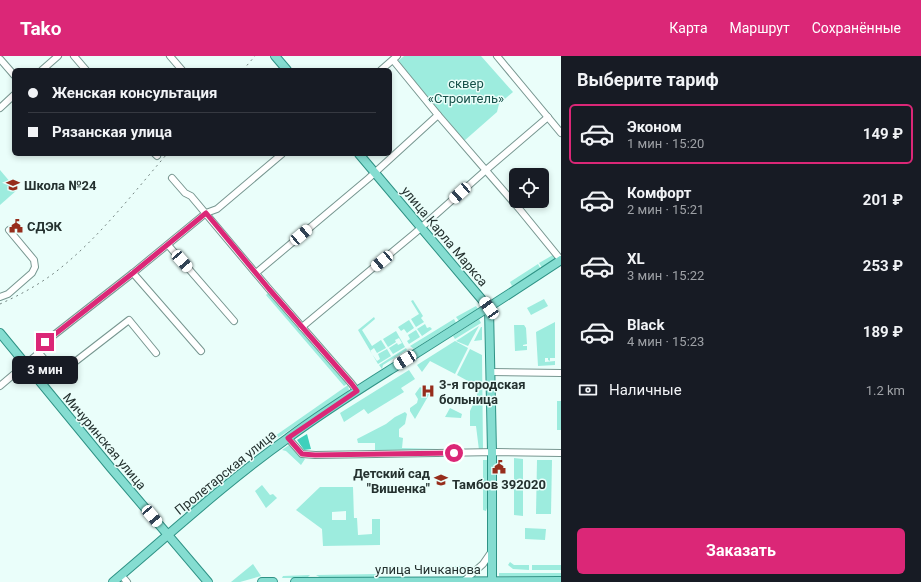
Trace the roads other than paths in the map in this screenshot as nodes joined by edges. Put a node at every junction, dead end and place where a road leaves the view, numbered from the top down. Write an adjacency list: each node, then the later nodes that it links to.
1 (58, 56): 8 (street)
2 (74, 56): 9 (street)
3 (170, 56): 10 (street)
4 (275, 56): 11 (main road)
5 (497, 56): 17 (street)
6 (395, 58): 12 (street); 16 (street)
7 (0, 59): 13 (street)
8 (44, 68)
9 (84, 68)
10 (180, 68)
11 (285, 68)
12 (383, 68)
13 (12, 73)
14 (12, 97): 15 (street)
15 (0, 108)
16 (438, 115): 21 (street); 22 (street)
17 (548, 117): 18 (street); 21 (street)
18 (561, 133)
19 (280, 156): 24 (street)
20 (361, 156): 22 (main road, улица Карла Маркса)
21 (486, 170): 25 (street); 28 (street)
22 (375, 173): 25 (main road, улица Карла Маркса); 30 (street)
23 (172, 178): 24 (street)
24 (206, 213): 27 (street); 30 (street)
25 (422, 227): 32 (main road, улица Карла Маркса); 34 (street)
26 (9, 230): 31 (street)
27 (168, 245): 29 (street); 33 (street)
28 (561, 260): 32 (main road, Пролетарская улица)
29 (133, 273): 36 (street); 37 (street)
30 (256, 273): 34 (street)
31 (0, 297)
32 (489, 308): 40 (main road); 43 (main road, Пролетарская улица)
33 (234, 320)
34 (302, 327): 43 (street)
35 (0, 333): 39 (main road, Мичуринская улица)
36 (201, 351)
37 (39, 353): 38 (street); 39 (street)
38 (156, 353)
39 (25, 364): 42 (street); 47 (main road, Мичуринская улица)
40 (490, 372): 41 (street); 45 (main road)
41 (561, 372)
42 (0, 386)
43 (357, 391): 44 (main road, Пролетарская улица)
44 (288, 438): 45 (street); 47 (main road, Пролетарская улица)
45 (492, 452): 46 (street); 48 (main road)
46 (561, 453)
47 (167, 534): 49 (main road, Пролетарская улица); 54 (main road, Мичуринская улица)
48 (492, 551): 50 (street); 59 (main road)
49 (121, 575): 52 (main road, Пролетарская улица); 53 (street)
50 (464, 581): 58 (main road, улица Чичканова); 59 (main road, улица Чичканова)
51 (561, 581): 59 (main road, улица Чичканова)
52 (113, 582)
53 (127, 582)
54 (208, 582)
55 (262, 582): 56 (main road)
56 (273, 582)
57 (295, 582): 58 (main road, улица Чичканова)
58 (302, 582)
59 (492, 582)

